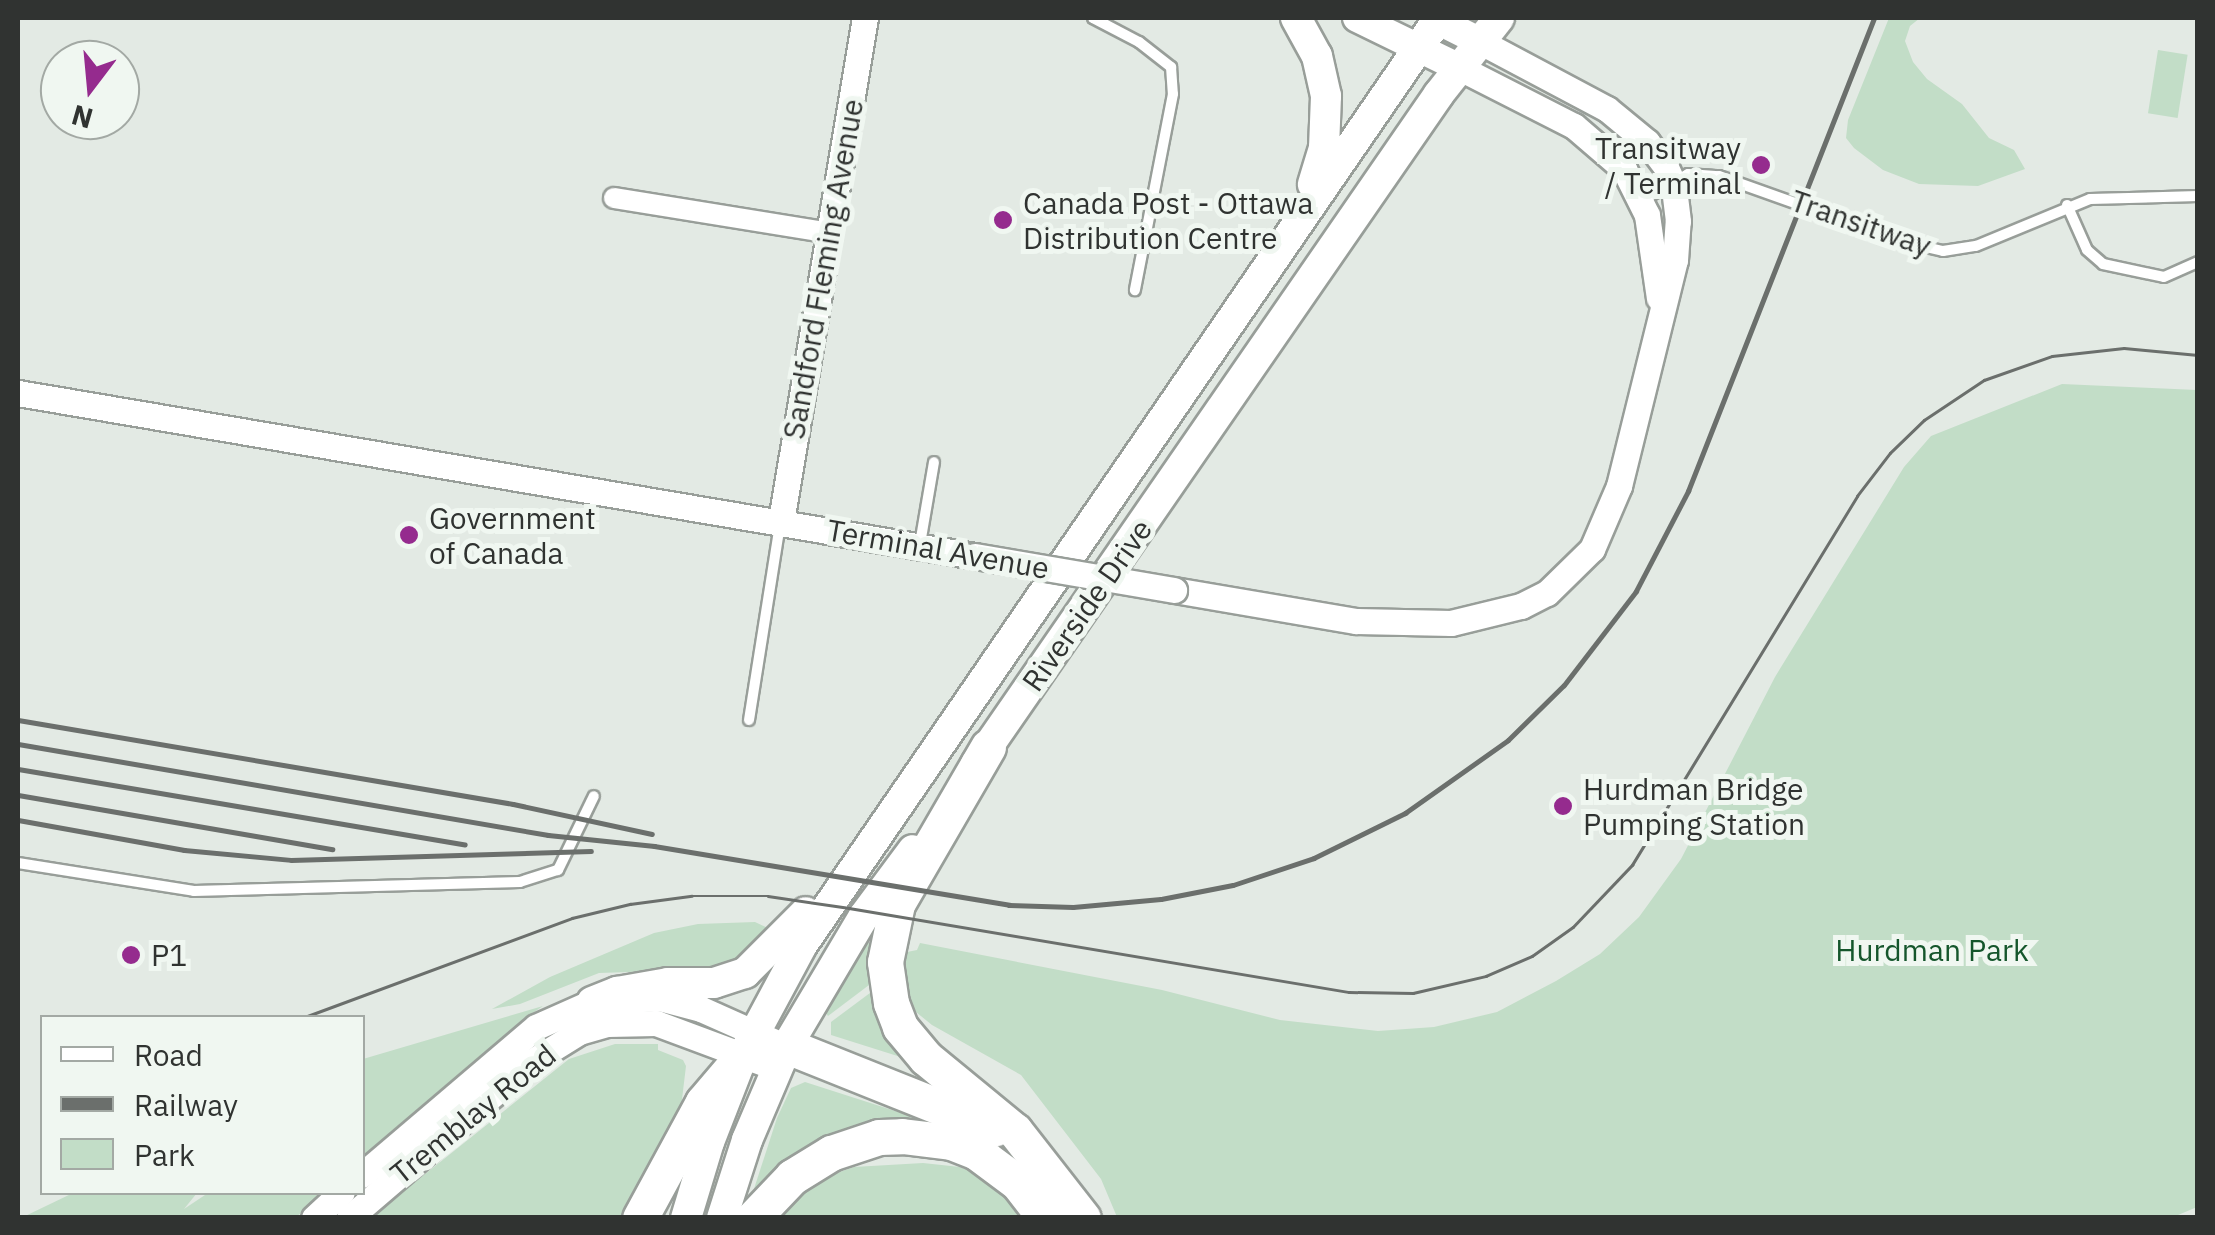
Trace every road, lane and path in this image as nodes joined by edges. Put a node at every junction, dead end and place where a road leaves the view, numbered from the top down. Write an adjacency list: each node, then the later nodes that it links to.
1 (865, 18): 15 (street, Sandford Fleming Avenue)
2 (1093, 18): 17 (lane)
3 (1296, 18): 14 (main road)
4 (1357, 18): 7 (main road)
5 (1437, 18): 6 (main road); 7 (main road, Riverside Drive)
6 (1490, 30): 8 (main road, Riverside Drive); 9 (street, Terminal Avenue)
7 (1419, 48): 8 (main road); 14 (main road, Riverside Drive)
8 (1460, 68): 12 (street, Terminal Avenue); 24 (main road, Riverside Drive)
9 (1672, 184): 12 (lane, Transitway); 13 (lane, Transitway); 18 (street, Terminal Avenue)
10 (2198, 196): 13 (lane, Transitway)
11 (614, 198): 15 (street)
12 (1643, 200): 18 (street, Terminal Avenue)
13 (2067, 205): 16 (lane)
14 (1297, 224): 26 (main road, Riverside Drive)
15 (829, 234): 21 (street, Sandford Fleming Avenue)
16 (2198, 262)
17 (1136, 290)
18 (1660, 310): 22 (street, Terminal Avenue, bridge)
19 (18, 393): 21 (street, Terminal Avenue)
20 (934, 462): 22 (lane)
21 (780, 521): 22 (street, Terminal Avenue); 23 (lane)
22 (920, 544)
23 (749, 720)
24 (988, 747): 30 (main road, Riverside Drive); 31 (highway)
25 (594, 796): 27 (lane)
26 (872, 840): 28 (main road); 29 (main road, Riverside Drive)
27 (18, 863)
28 (592, 1002): 29 (street, Tremblay Road); 32 (street, Tremblay Road)
29 (748, 1044): 30 (street, Tremblay Road); 35 (street, Tremblay Road); 36 (highway); 37 (main road, Riverside Drive)
30 (782, 1057): 31 (highway); 38 (main road, Riverside Drive)
31 (1037, 1156): 41 (highway)
32 (365, 1172)
33 (339, 1195): 34 (street)
34 (314, 1218)
35 (349, 1218)
36 (640, 1218)
37 (686, 1218)
38 (722, 1218)
39 (753, 1218): 40 (highway)
40 (1044, 1218)
41 (1082, 1218)

